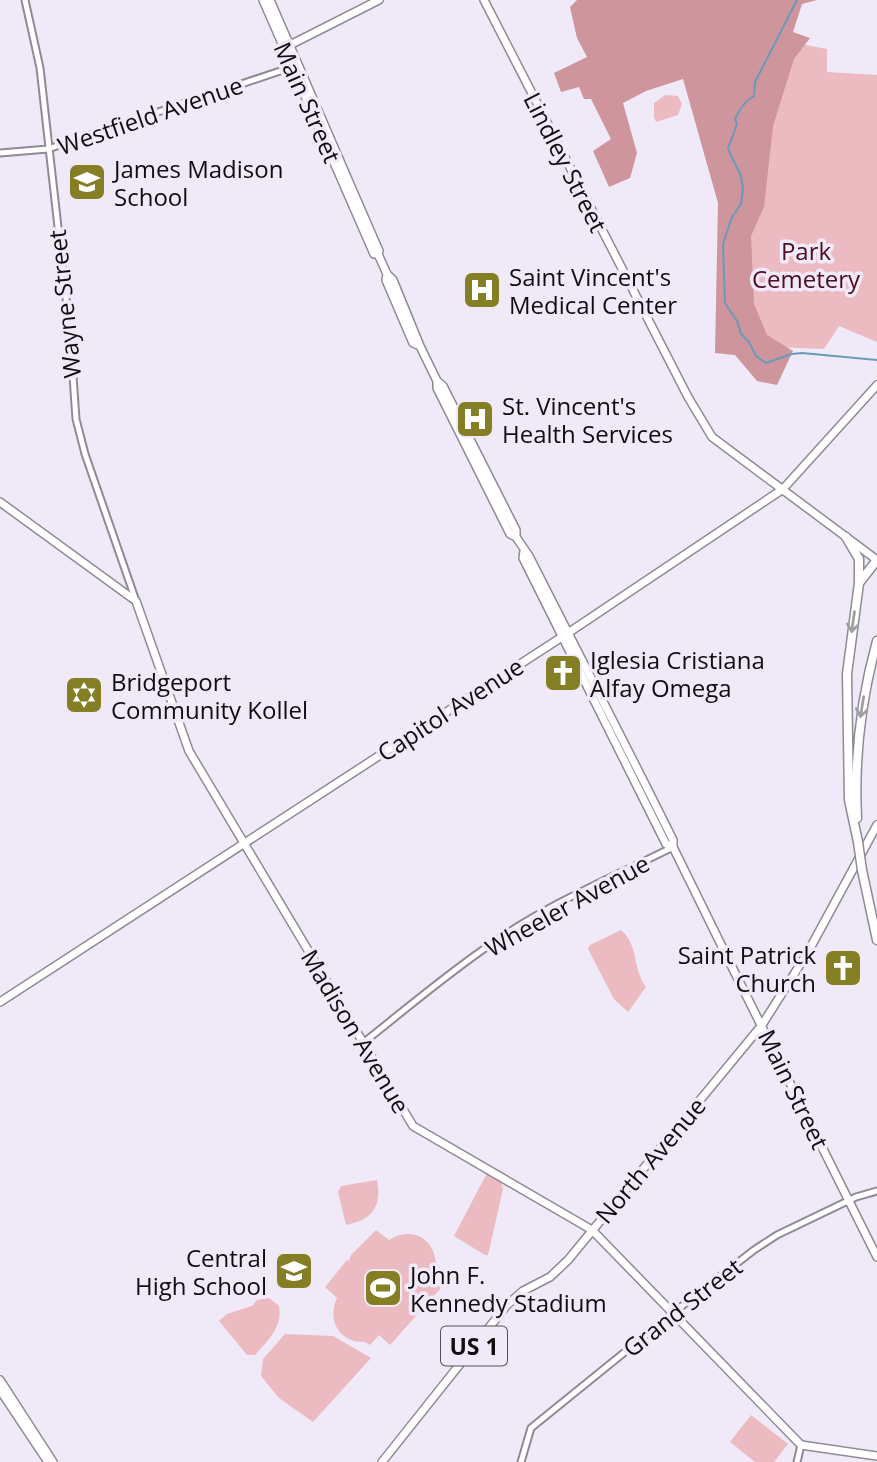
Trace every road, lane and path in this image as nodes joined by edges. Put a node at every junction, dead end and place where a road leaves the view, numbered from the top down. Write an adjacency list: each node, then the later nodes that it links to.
1 (25, 0): 8 (street, Wayne Street)
2 (263, 0): 6 (main road, Main Street)
3 (270, 0): 6 (main road, Main Street)
4 (379, 0): 6 (main road)
5 (484, 0): 11 (main road, Lindley Street)
6 (287, 47): 7 (main road, Main Street)
7 (296, 66): 8 (street, Westfield Avenue); 17 (main road, Main Street)
8 (48, 149): 9 (street, Westfield Avenue); 16 (street, Wayne Street)
9 (0, 153)
10 (876, 384): 11 (main road, Capitol Avenue)
11 (783, 489): 13 (main road, Lindley Street); 17 (main road, Capitol Avenue)
12 (0, 502): 16 (main road)
13 (846, 537): 14 (main road, Lindley Street); 15 (highway)
14 (877, 560): 15 (highway)
15 (859, 583): 20 (highway, one-way to 20)
16 (136, 601): 21 (main road, Madison Avenue)
17 (565, 634): 21 (main road, Capitol Avenue); 22 (main road, Main Street)
18 (877, 640): 20 (highway, one-way to 20)
19 (877, 825): 25 (main road, North Avenue / US 1)
20 (858, 842): 23 (highway, bridge)
21 (244, 843): 24 (main road, Capitol Avenue); 26 (main road, Madison Avenue)
22 (673, 847): 25 (main road, Main Street); 26 (street, Wheeler Avenue)
23 (877, 940)
24 (0, 1002)
25 (762, 1025): 28 (main road, Main Street); 29 (main road, North Avenue / US 1)
26 (363, 1043): 29 (main road, Madison Avenue)
27 (877, 1191): 28 (street, Grand Street)
28 (848, 1201): 30 (main road, Main Street); 31 (street, Grand Street)
29 (592, 1230): 31 (main road, Madison Avenue); 37 (main road, North Avenue / US 1)
30 (877, 1257)
31 (673, 1313): 34 (main road, Madison Avenue); 38 (street, Grand Street)
32 (0, 1380): 36 (main road)
33 (0, 1390): 36 (main road)
34 (802, 1445): 35 (main road); 39 (street)
35 (877, 1456)
36 (50, 1462)
37 (382, 1462)
38 (521, 1462)
39 (797, 1462)

